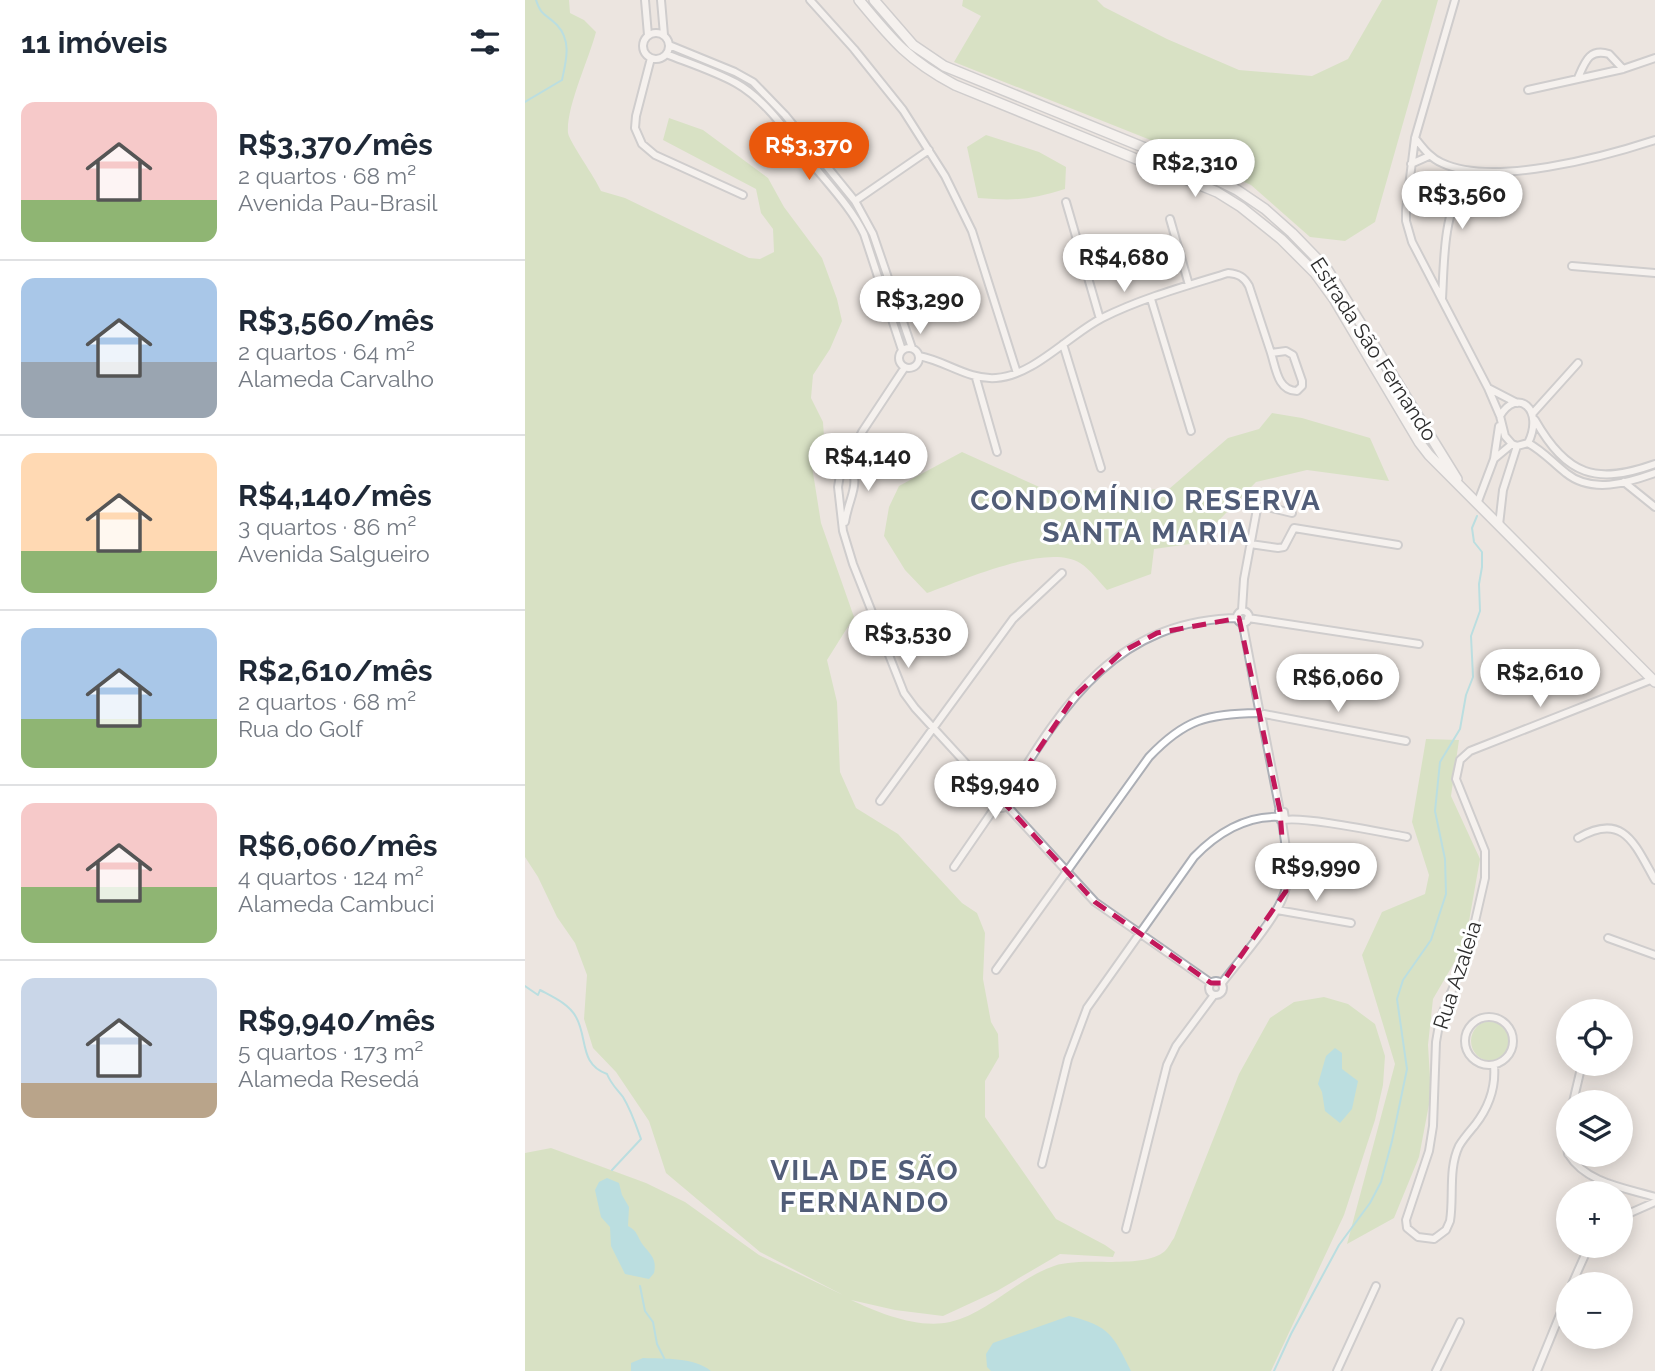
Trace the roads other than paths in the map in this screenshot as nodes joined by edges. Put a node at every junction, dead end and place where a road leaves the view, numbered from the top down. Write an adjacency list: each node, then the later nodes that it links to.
1 (645, 0): 7 (street)
2 (661, 0): 8 (street)
3 (810, 0): 18 (street)
4 (859, 0): 65 (main road, Estrada São Fernando)
5 (874, 0): 65 (main road, Estrada São Fernando)
6 (1455, 0): 16 (street)
7 (648, 35): 8 (street); 11 (street)
8 (664, 35): 9 (street)
9 (669, 45): 10 (street); 26 (street)
10 (666, 54): 11 (street); 24 (street)
11 (651, 58): 25 (street)
12 (1655, 58): 13 (street)
13 (1623, 69): 14 (street); 14 (street)
14 (1578, 78): 15 (street)
15 (1528, 90)
16 (1415, 138): 19 (street); 20 (street)
17 (1655, 141): 22 (street)
18 (929, 150): 26 (street); 46 (street)
19 (1429, 156): 20 (street); 21 (street)
20 (1411, 164): 34 (street)
21 (1462, 170): 22 (street); 23 (street)
22 (1480, 172): 23 (street)
23 (1464, 185): 32 (street)
24 (835, 191): 26 (street); 29 (street)
25 (743, 195)
26 (855, 201): 29 (street); 40 (street)
27 (1066, 202): 38 (street)
28 (1170, 219): 35 (street)
29 (858, 222): 41 (street)
30 (1572, 266): 33 (street)
31 (1655, 266): 33 (street)
32 (1443, 271): 34 (street); 37 (street)
33 (1652, 273)
34 (1429, 275): 37 (street)
35 (1189, 285): 36 (street); 42 (street)
36 (1151, 299): 38 (street); 52 (street)
37 (1442, 299): 48 (street)
38 (1100, 319): 39 (street)
39 (1063, 344): 46 (street); 59 (street)
40 (912, 348): 41 (street); 43 (street)
41 (902, 350): 45 (street)
42 (1271, 354): 42 (street)
43 (919, 356): 45 (street); 47 (street)
44 (1579, 363): 50 (street)
45 (905, 367): 56 (street)
46 (1017, 373): 47 (street)
47 (976, 378): 55 (street)
48 (1488, 388): 49 (street); 51 (street)
49 (1517, 403): 50 (street); 51 (street)
50 (1534, 416): 53 (street); 63 (street)
51 (1499, 418): 54 (street); 57 (street)
52 (1191, 431)
53 (1528, 443): 54 (street); 64 (street)
54 (1515, 445): 57 (street); 71 (street)
55 (997, 452)
56 (849, 456): 60 (street); 61 (street)
57 (1495, 459): 68 (street)
58 (1655, 464): 63 (street)
59 (1101, 468)
60 (844, 470): 61 (street); 66 (street)
61 (855, 472): 67 (street)
62 (1655, 473): 64 (street)
63 (1620, 475): 64 (street)
64 (1625, 484): 69 (street)
65 (1463, 490): 68 (main road, Estrada São Fernando)
66 (840, 498): 67 (street); 72 (street)
67 (851, 498): 72 (street)
68 (1477, 504): 71 (main road, Estrada São Fernando)
69 (1655, 507)
70 (1292, 513): 73 (street)
71 (1499, 525): 78 (main road, Estrada São Fernando)
72 (843, 531): 80 (street)
73 (1250, 544): 74 (street); 76 (street)
74 (1398, 545)
75 (1062, 573): 80 (street)
76 (1243, 620): 77 (street); 79 (street); 83 (street)
77 (1419, 644)
78 (1654, 680): 102 (street, Rua Azaleia)
79 (1261, 714): 81 (street); 87 (street); 91 (street)
80 (934, 727): 82 (street); 84 (street)
81 (1406, 741)
82 (995, 795): 83 (street); 85 (street)
83 (1008, 795): 86 (street)
84 (880, 801)
85 (996, 806): 86 (street); 90 (street)
86 (1007, 806): 91 (street)
87 (1281, 817): 88 (street); 93 (street); 95 (street)
88 (1407, 837)
89 (1578, 838): 92 (street)
90 (954, 867)
91 (1067, 873): 95 (street); 98 (street)
92 (1655, 880)
93 (1277, 910): 94 (street); 100 (street)
94 (1351, 922)
95 (1140, 934): 99 (street); 103 (street)
96 (1608, 938): 97 (street)
97 (1655, 955)
98 (996, 970)
99 (1211, 983): 100 (street); 101 (street)
100 (1222, 984): 101 (street)
101 (1214, 995): 107 (street)
102 (1494, 1065): 102 (street)
103 (1042, 1164)
104 (1580, 1167): 105 (street)
105 (1655, 1199): 106 (street)
106 (1633, 1211)
107 (1126, 1229)
108 (1376, 1286): 111 (street)
109 (1460, 1322): 112 (street)
110 (1556, 1324): 113 (street)
111 (1337, 1371)
112 (1436, 1371)
113 (1537, 1371)

